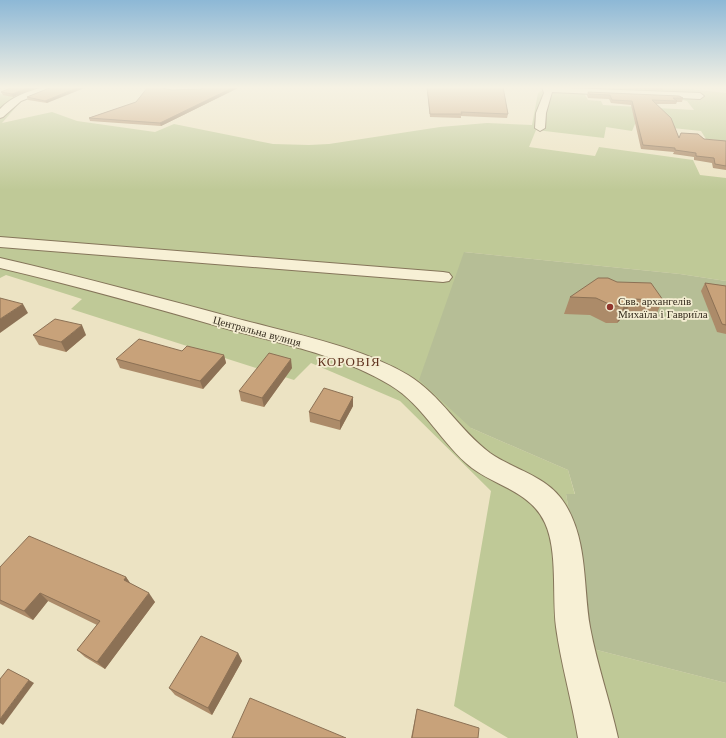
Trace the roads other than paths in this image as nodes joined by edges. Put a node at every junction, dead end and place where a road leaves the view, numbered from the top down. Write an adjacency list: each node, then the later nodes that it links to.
1 (540, 121): 2 (street)
2 (540, 128)
3 (0, 242): 5 (street)
4 (0, 263): 6 (street, Центральна вулиця)
5 (443, 277)
6 (598, 738)

